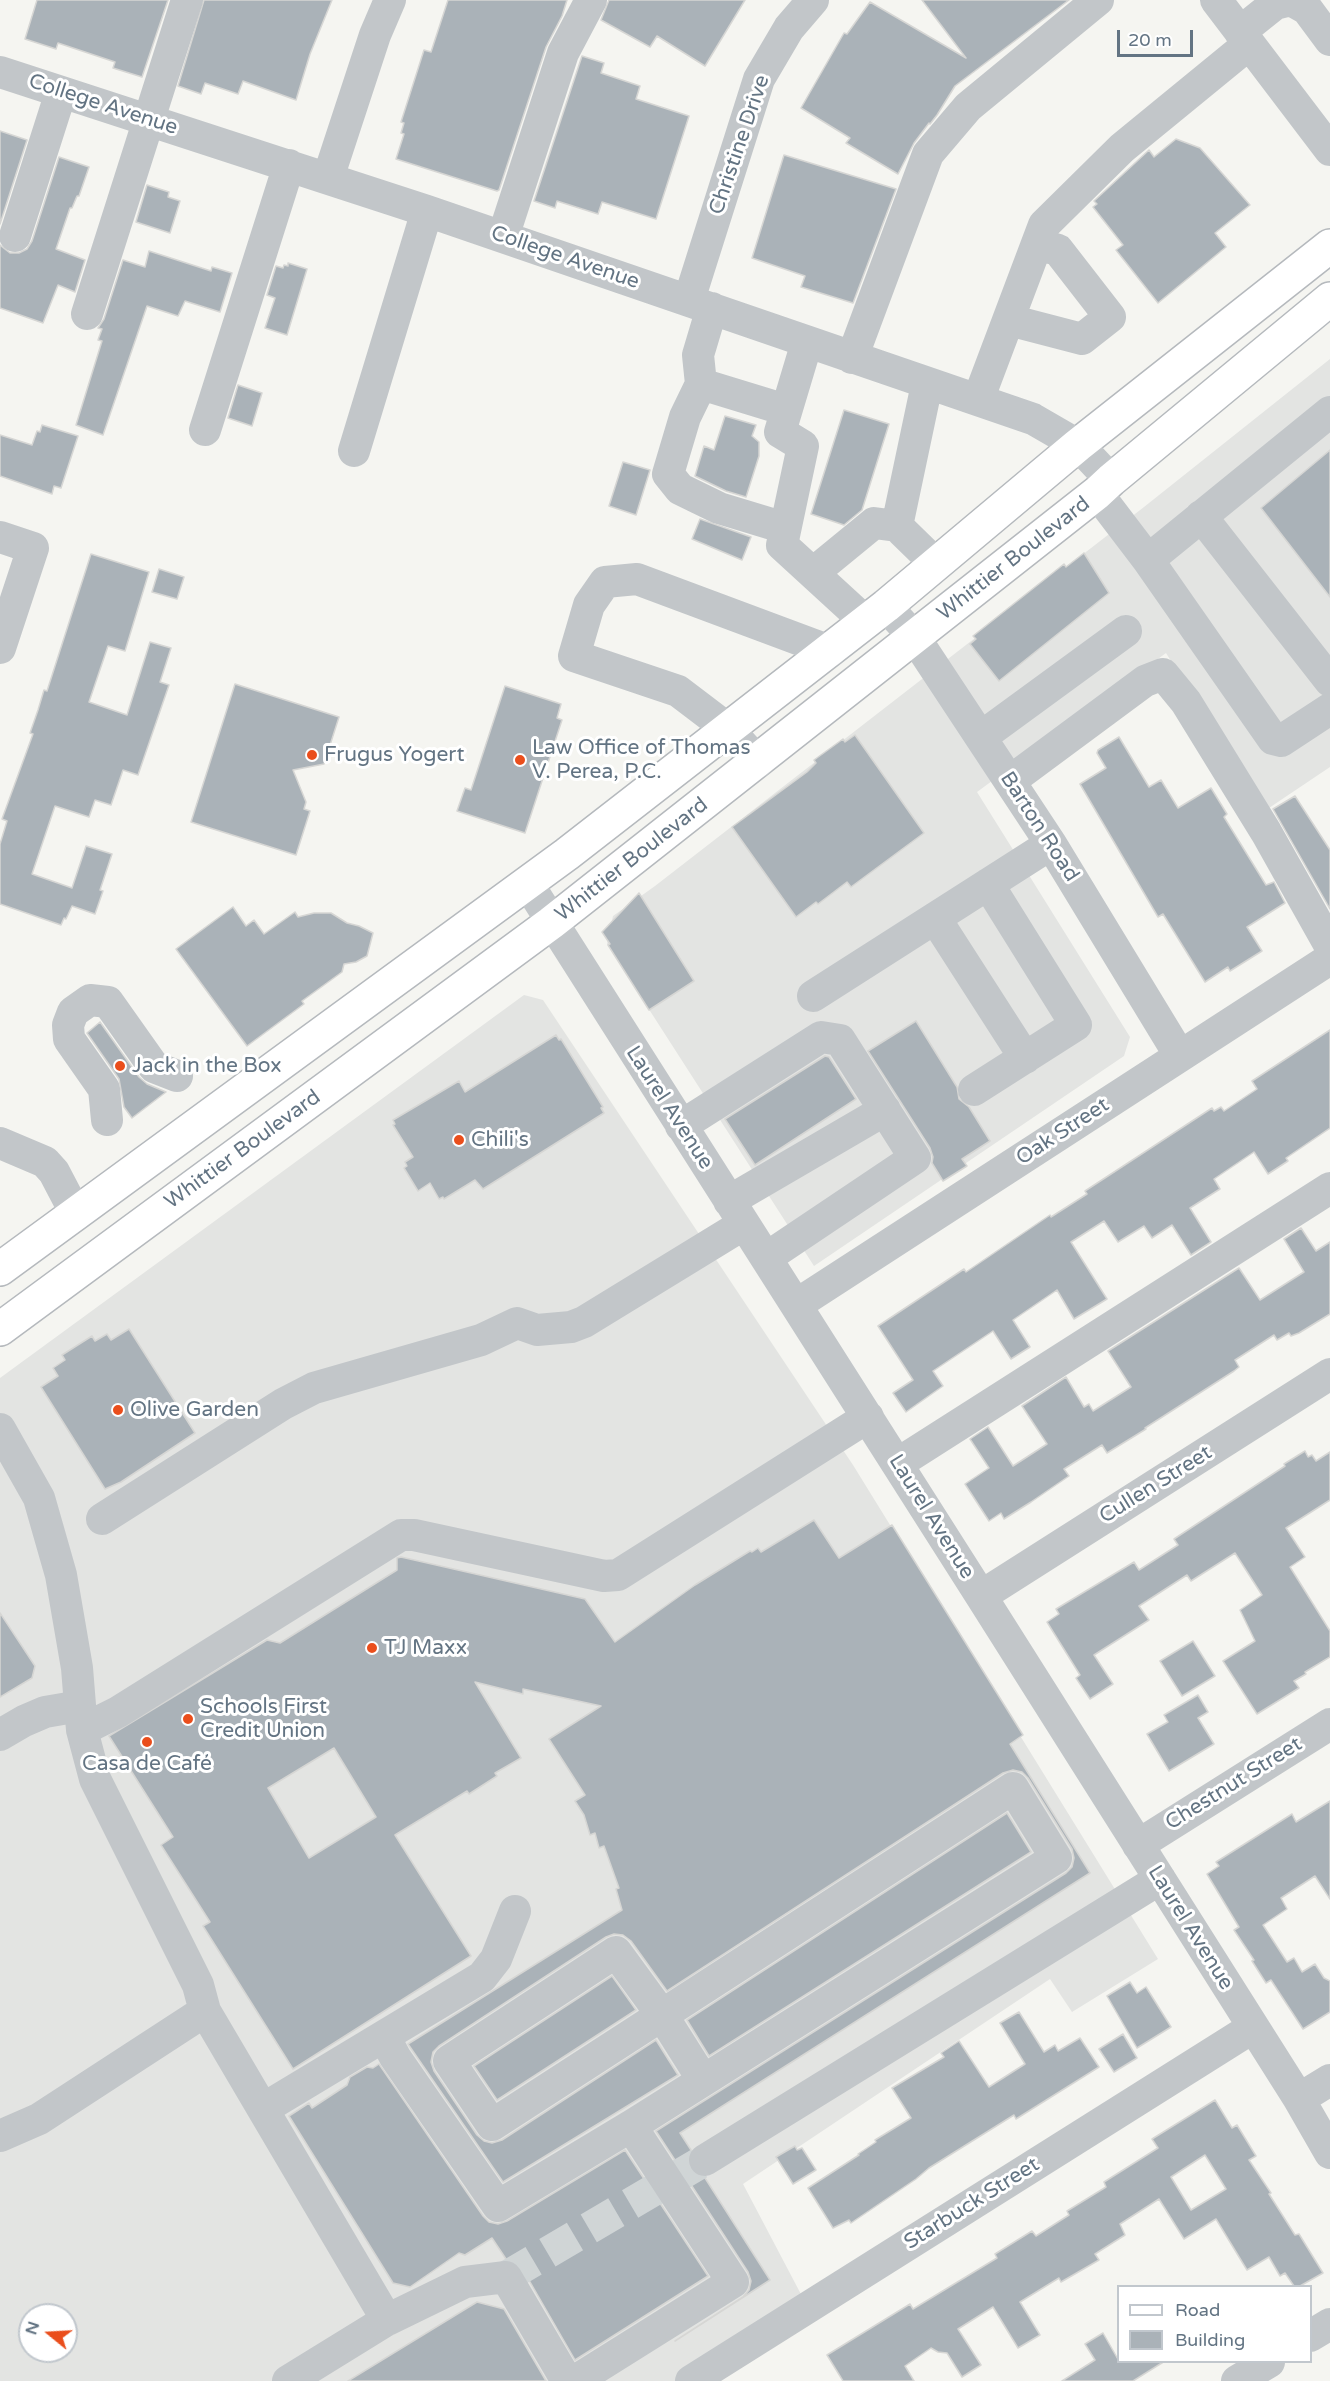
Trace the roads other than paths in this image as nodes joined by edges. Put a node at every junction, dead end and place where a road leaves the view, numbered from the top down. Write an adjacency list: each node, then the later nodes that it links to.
1 (187, 0): 12 (street)
2 (390, 0): 15 (street)
3 (591, 0): 18 (street)
4 (813, 0): 22 (street, Christine Drive)
5 (1098, 0): 26 (street)
6 (1216, 0): 9 (street)
7 (1291, 0): 8 (street); 9 (street)
8 (1330, 40)
9 (1248, 42): 13 (street); 19 (street)
10 (0, 72): 11 (street, College Avenue)
11 (62, 92): 12 (street, College Avenue); 17 (street)
12 (148, 120): 14 (street, College Avenue); 23 (street)
13 (1330, 150)
14 (289, 165): 15 (street, College Avenue); 32 (street)
15 (328, 178): 16 (street, College Avenue)
16 (427, 211): 18 (street, College Avenue); 34 (street)
17 (15, 236)
18 (503, 237): 22 (street, College Avenue)
19 (1037, 244): 24 (street); 24 (street)
20 (1330, 246): 33 (main road, Whittier Boulevard)
21 (1330, 299): 35 (main road, Whittier Boulevard)
22 (701, 304): 25 (street, College Avenue); 27 (street, Christine Drive)
23 (87, 314)
24 (1009, 320): 29 (street)
25 (807, 342): 26 (street, College Avenue); 30 (street)
26 (852, 357): 28 (street, College Avenue)
27 (701, 384): 30 (street); 38 (street)
28 (927, 384): 29 (street, College Avenue); 37 (street)
29 (978, 400): 33 (street, College Avenue)
30 (786, 410): 38 (street)
31 (1330, 412): 36 (street)
32 (206, 430)
33 (1078, 445): 35 (street, College Avenue); 41 (main road, Whittier Boulevard)
34 (354, 451)
35 (1104, 486): 40 (street, College Avenue); 45 (main road, Whittier Boulevard)
36 (1202, 516): 40 (street); 48 (street)
37 (897, 526): 41 (street); 42 (street)
38 (785, 528): 42 (street, Barton Road)
39 (0, 537): 46 (street)
40 (1148, 560): 49 (street, College Avenue)
41 (936, 564): 43 (main road, Whittier Boulevard)
42 (813, 573): 43 (street, Barton Road)
43 (876, 614): 45 (street, Barton Road); 47 (main road, Whittier Boulevard)
44 (1126, 631): 51 (street)
45 (915, 638): 51 (street, Barton Road); 52 (main road, Whittier Boulevard)
46 (0, 648)
47 (830, 651): 50 (main road, Whittier Boulevard); 50 (street)
48 (1330, 681)
49 (1330, 709)
50 (728, 729): 52 (street); 55 (main road, Whittier Boulevard)
51 (981, 737): 53 (street, Barton Road)
52 (758, 762): 58 (main road, Whittier Boulevard)
53 (1010, 781): 54 (street, Barton Road); 59 (street)
54 (1051, 844): 56 (street); 62 (street, Barton Road)
55 (528, 884): 58 (street, Laurel Avenue); 72 (main road, Whittier Boulevard)
56 (988, 884): 57 (street); 63 (street)
57 (935, 918): 61 (street); 63 (street)
58 (551, 923): 68 (street, Laurel Avenue); 76 (main road, Whittier Boulevard)
59 (1330, 946)
60 (1330, 959): 62 (street, Oak Street)
61 (813, 996)
62 (1180, 1056): 75 (street, Oak Street)
63 (1025, 1058): 65 (street)
64 (177, 1076): 67 (street)
65 (974, 1090)
66 (885, 1110): 68 (street); 71 (street); 73 (street)
67 (107, 1120)
68 (681, 1126): 71 (street, Laurel Avenue)
69 (0, 1143): 72 (street)
70 (1330, 1188): 80 (street)
71 (736, 1213): 73 (street, Laurel Avenue); 81 (street)
72 (76, 1214): 74 (main road, Whittier Boulevard)
73 (766, 1258): 75 (street, Laurel Avenue)
74 (0, 1269)
75 (796, 1305): 78 (street, Laurel Avenue)
76 (0, 1329)
77 (1330, 1374): 82 (street, Cullen Street)
78 (867, 1418): 80 (street, Laurel Avenue); 83 (street)
79 (0, 1429): 83 (street)
80 (897, 1464): 82 (street, Laurel Avenue)
81 (102, 1519)
82 (981, 1596): 86 (street, Laurel Avenue)
83 (81, 1718): 85 (street); 89 (street)
84 (1330, 1724): 86 (street, Chestnut Street)
85 (0, 1735)
86 (1138, 1845): 87 (street, Laurel Avenue)
87 (1160, 1880): 91 (street, Laurel Avenue); 100 (street)
88 (515, 1911): 92 (street)
89 (205, 2011): 96 (street); 98 (street)
90 (662, 2015): 90 (street); 93 (street); 93 (street)
91 (1252, 2028): 95 (street, Laurel Avenue); 108 (street, Starbuck Street)
92 (384, 2036): 96 (street); 97 (street)
93 (704, 2080): 97 (street)
94 (1330, 2080): 95 (street)
95 (1299, 2100): 99 (street, Laurel Avenue)
96 (263, 2109): 101 (street)
97 (631, 2126): 107 (street)
98 (0, 2136)
99 (1330, 2153)
100 (705, 2160)
101 (387, 2320): 105 (street); 106 (street)
102 (1330, 2324): 103 (street)
103 (1312, 2335)
104 (1266, 2363): 109 (street)
105 (288, 2381)
106 (567, 2381)
107 (575, 2381)
108 (691, 2381)
109 (1237, 2381)

